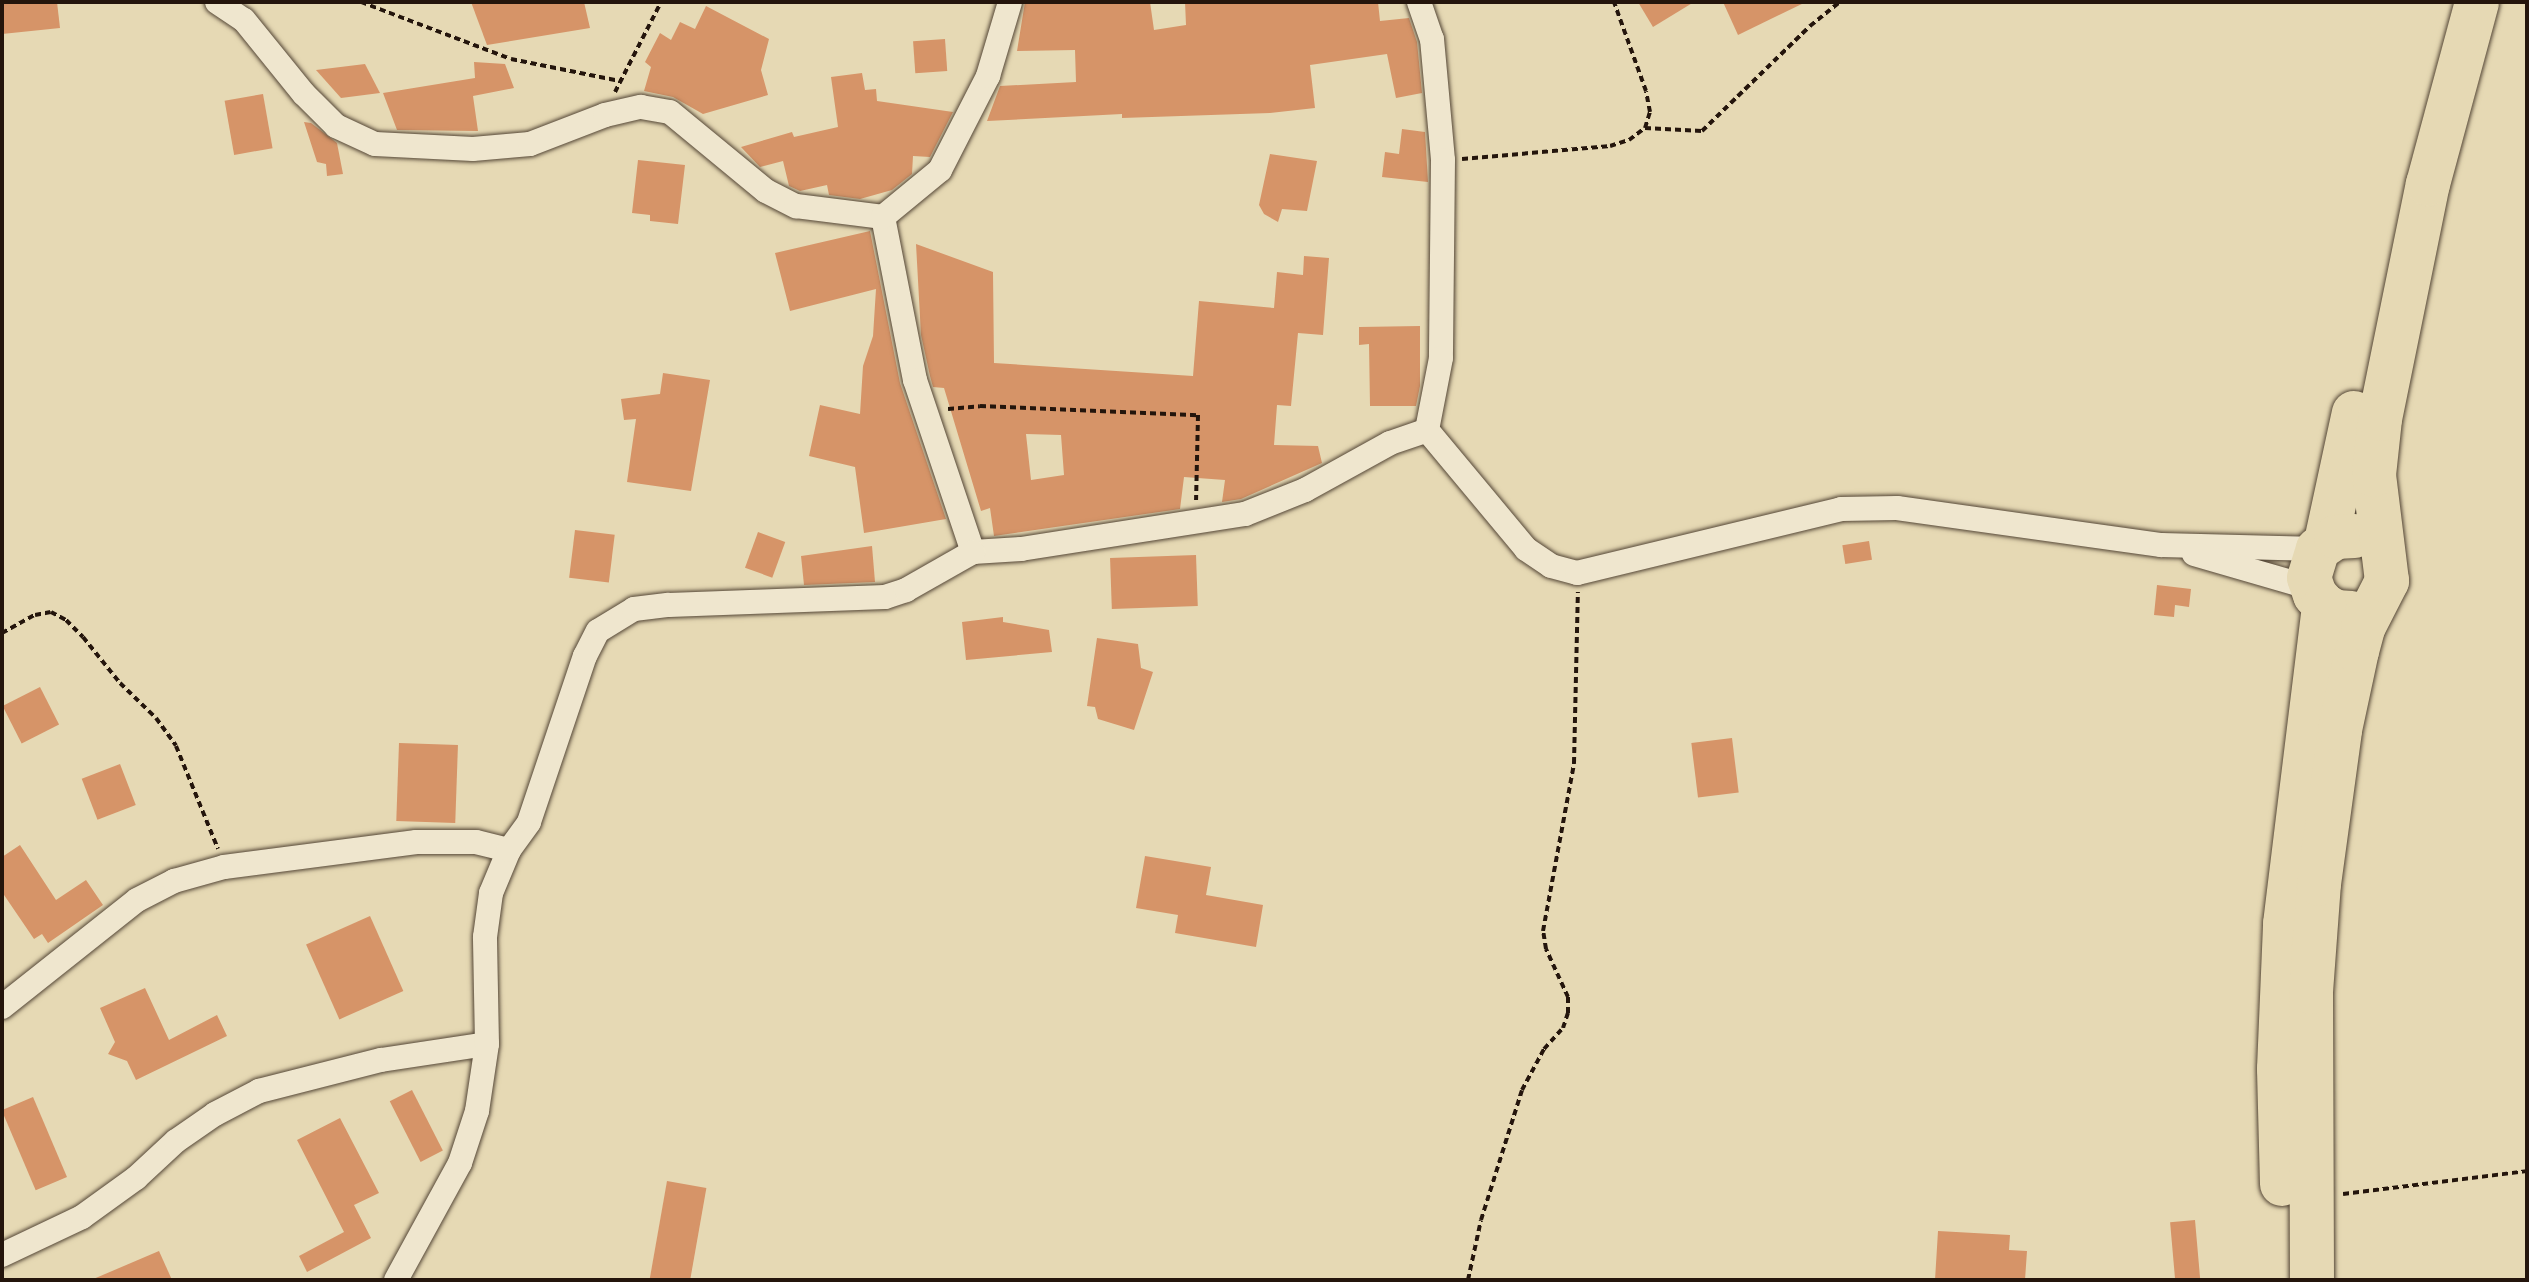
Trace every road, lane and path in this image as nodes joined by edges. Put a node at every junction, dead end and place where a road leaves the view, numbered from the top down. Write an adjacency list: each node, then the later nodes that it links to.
1 (217, 2): 11 (street)
2 (361, 2): 10 (path)
3 (661, 2): 10 (path)
4 (1010, 2): 14 (street)
5 (1419, 2): 13 (street)
6 (1614, 2): 12 (path)
7 (1840, 2): 12 (path)
8 (2449, 2): 21 (highway)
9 (2477, 2): 20 (highway)
10 (620, 81): 11 (path)
11 (605, 115): 14 (street)
12 (1645, 128): 13 (path)
13 (1443, 160): 16 (street)
14 (883, 217): 15 (street)
15 (926, 411): 17 (path); 19 (street)
16 (1427, 430): 17 (street); 22 (street)
17 (1195, 524): 19 (street)
18 (2161, 545): 21 (street); 21 (street); 22 (street)
19 (973, 552): 25 (street)
20 (2383, 555): 21 (highway); 23 (highway)
21 (2320, 571): 23 (highway); 34 (highway)
22 (1577, 573): 33 (path)
23 (2375, 604): 30 (highway)
24 (2, 633): 26 (path)
25 (509, 850): 26 (street); 28 (street)
26 (224, 867): 27 (street)
27 (2, 1007)
28 (487, 1044): 31 (street); 32 (street)
29 (2527, 1171): 30 (path)
30 (2312, 1198): 35 (highway)
31 (2, 1255)
32 (396, 1280)
33 (1468, 1280)
34 (2285, 1280)
35 (2312, 1280)

